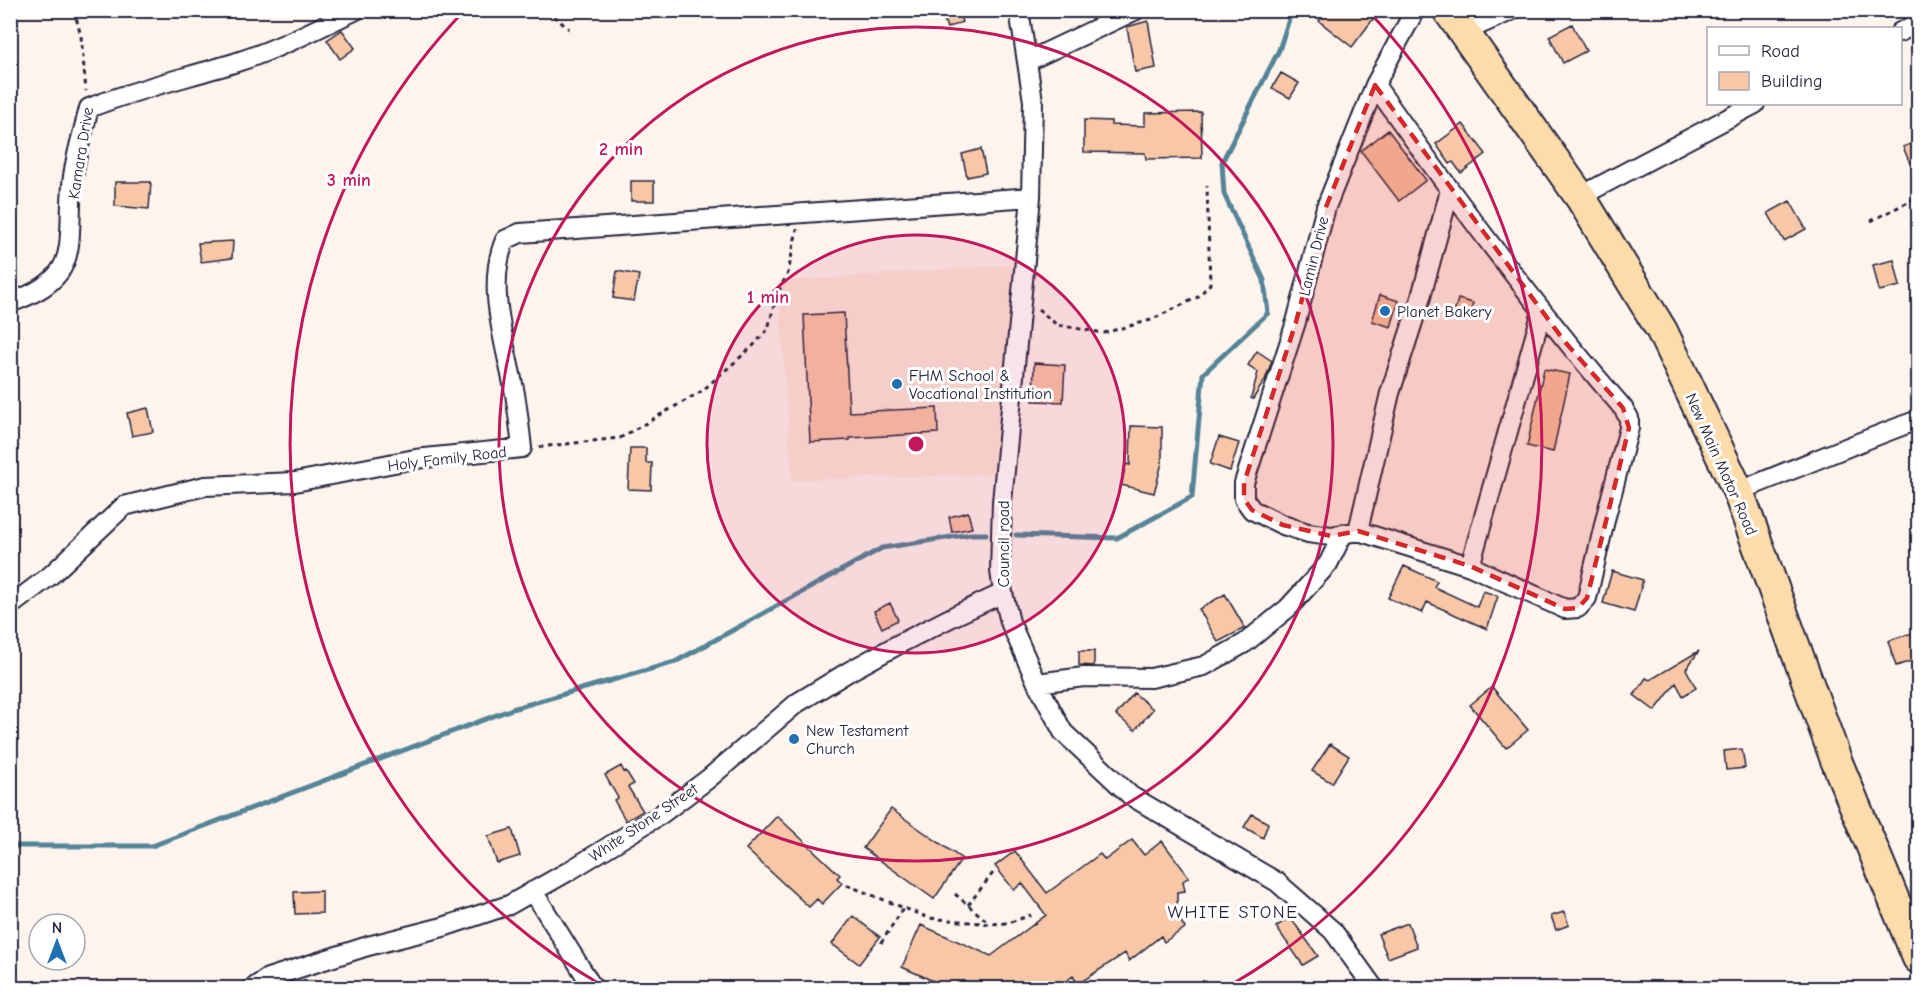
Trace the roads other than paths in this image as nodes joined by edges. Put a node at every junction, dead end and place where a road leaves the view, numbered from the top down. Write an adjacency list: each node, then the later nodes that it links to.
1 (356, 10): 16 (street, Kamara Drive)
2 (1019, 10): 10 (street, Council road)
3 (1136, 10): 10 (street)
4 (1415, 10): 11 (street, Lamin Drive)
5 (1448, 10): 27 (highway, New Main Motor Road)
6 (1513, 10): 7 (street)
7 (1473, 18): 13 (highway, New Main Motor Road)
8 (1918, 23): 9 (street)
9 (1902, 31)
10 (1028, 61): 15 (street, Council road)
11 (1375, 85): 14 (street); 20 (street, Lamin Drive)
12 (1753, 105): 13 (street)
13 (1594, 189): 19 (highway, New Main Motor Road)
14 (1450, 190): 17 (street); 20 (street)
15 (1031, 197): 22 (street, Council road); 23 (street, Holy Family Road)
16 (10, 303)
17 (1542, 311): 21 (street); 21 (street)
18 (1918, 420): 19 (street)
19 (1754, 484): 26 (highway, New Main Motor Road)
20 (1351, 532): 21 (street); 24 (street)
21 (1470, 566)
22 (1002, 593): 24 (street, Council road); 25 (street, White Stone Street)
23 (10, 606)
24 (1037, 683): 30 (street, Council road)
25 (533, 891): 28 (street, White Stone Street); 29 (street)
26 (1918, 914)
27 (1918, 958)
28 (253, 988)
29 (593, 988)
30 (1374, 988)

